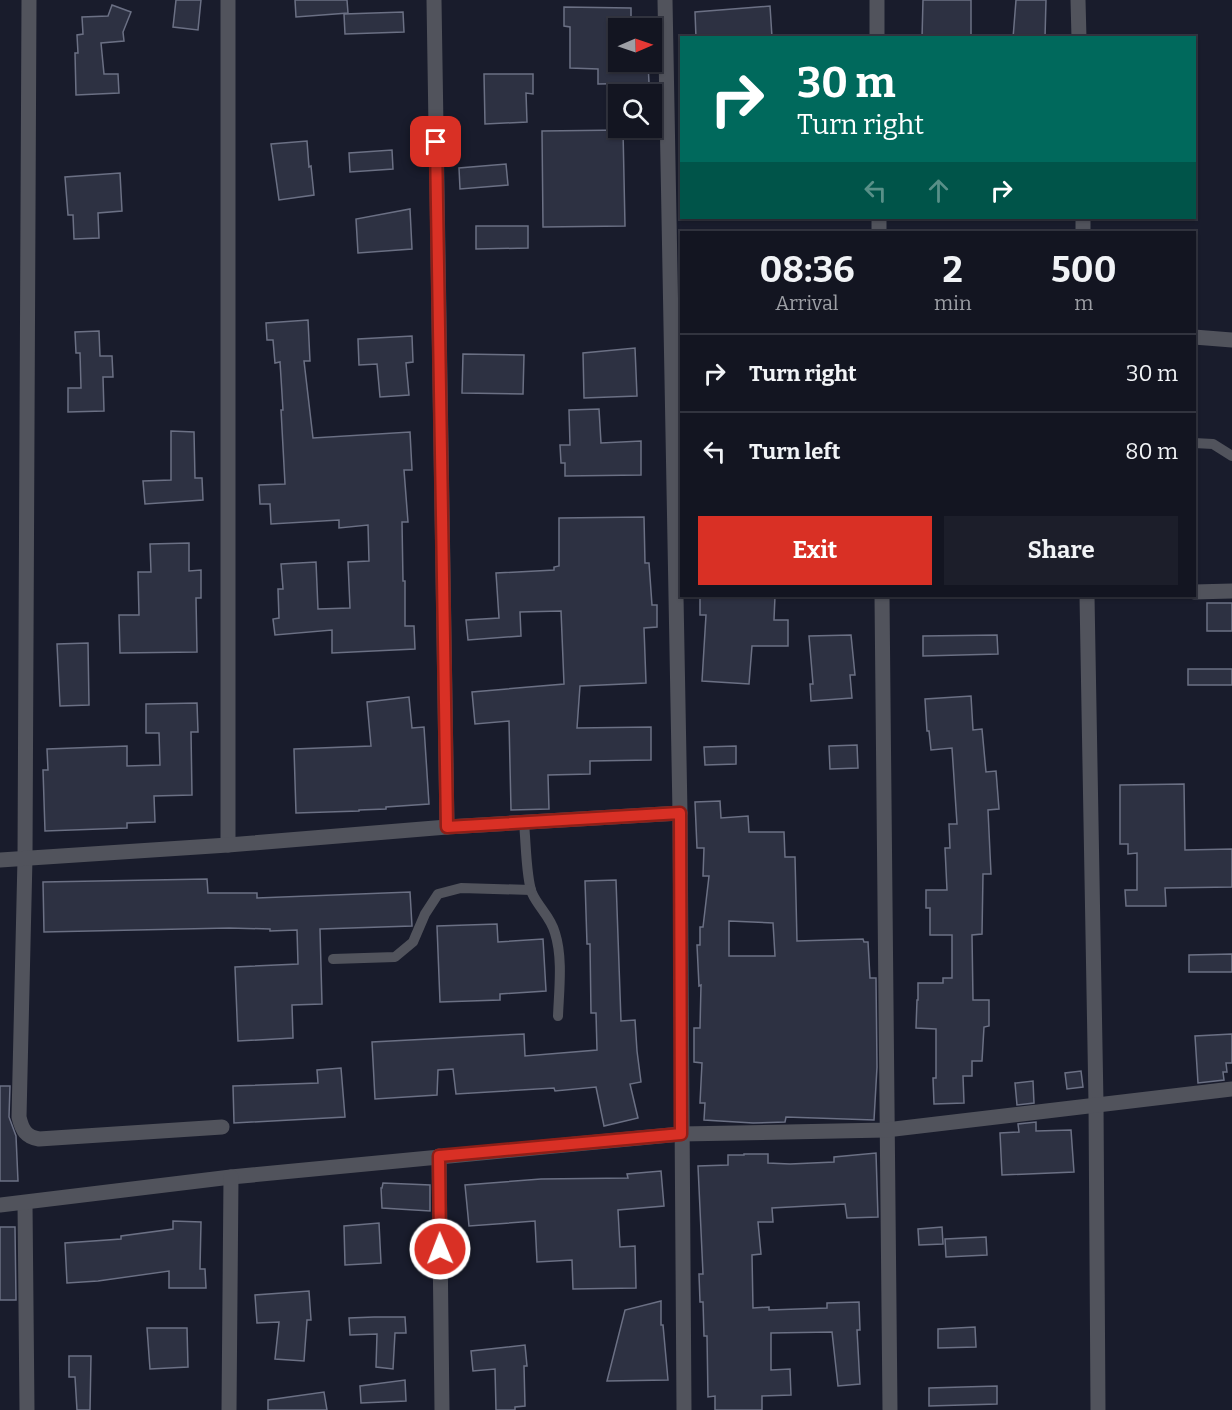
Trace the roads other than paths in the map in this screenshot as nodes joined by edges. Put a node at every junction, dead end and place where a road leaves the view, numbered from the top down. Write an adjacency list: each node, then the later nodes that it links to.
1 (29, 0): 21 (street)
2 (228, 0): 20 (street)
3 (434, 0): 19 (street)
4 (665, 0): 17 (street)
5 (877, 0): 7 (street)
6 (1078, 0): 8 (street)
7 (877, 36)
8 (1079, 36)
9 (1196, 337): 10 (street)
10 (1232, 340)
11 (1196, 443): 12 (lane)
12 (1232, 455)
13 (1232, 591): 14 (street)
14 (1196, 592)
15 (882, 597): 29 (street)
16 (1088, 597): 27 (street)
17 (680, 813): 18 (street); 30 (street)
18 (524, 824): 19 (street); 23 (lane)
19 (447, 827): 20 (street)
20 (228, 845): 21 (street)
21 (25, 858): 22 (street); 28 (street)
22 (0, 860)
23 (531, 890): 24 (lane); 25 (lane)
24 (333, 959)
25 (558, 1016)
26 (1232, 1089): 27 (street)
27 (1096, 1103): 29 (street); 40 (street)
28 (222, 1127)
29 (886, 1130): 30 (street); 39 (street)
30 (681, 1134): 31 (street); 38 (street)
31 (439, 1156): 32 (street); 37 (street)
32 (231, 1177): 33 (street); 36 (street)
33 (25, 1203): 34 (street); 35 (street)
34 (0, 1205)
35 (27, 1410)
36 (229, 1410)
37 (442, 1410)
38 (684, 1410)
39 (890, 1410)
40 (1098, 1410)

